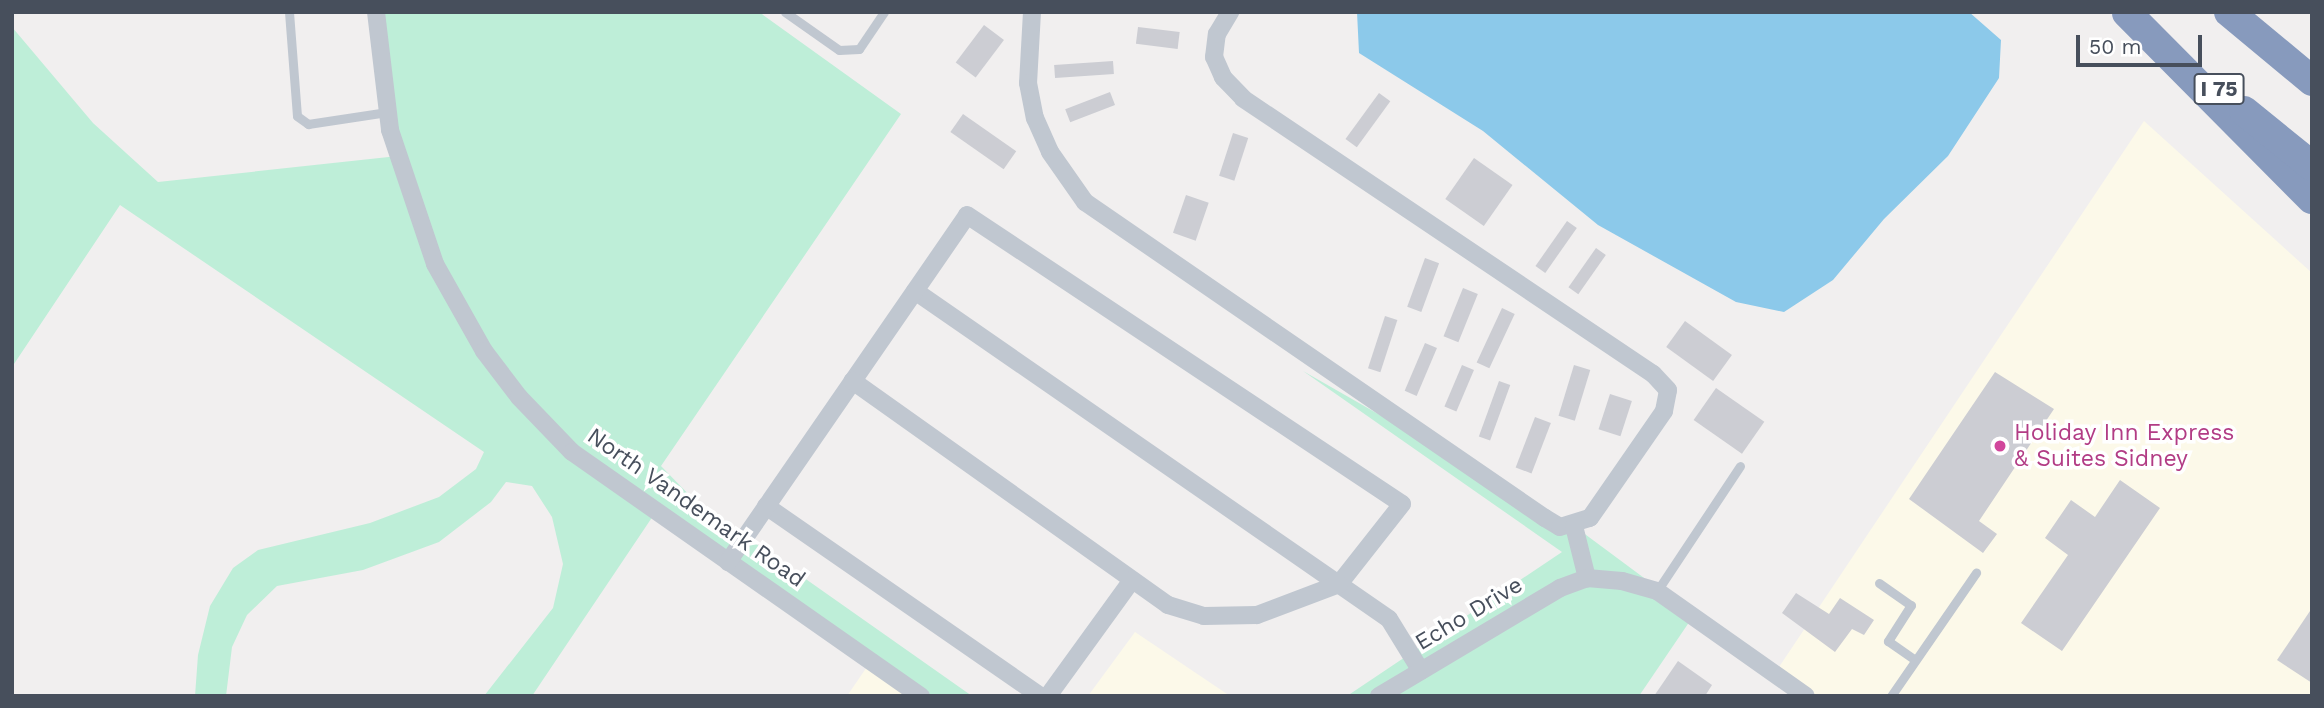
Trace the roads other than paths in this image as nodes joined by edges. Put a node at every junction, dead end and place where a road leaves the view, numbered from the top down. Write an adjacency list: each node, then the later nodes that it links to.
1 (289, 12): 11 (lane)
2 (376, 12): 11 (street, North Vandemark Road)
3 (785, 12): 4 (lane)
4 (884, 12)
5 (1032, 12): 18 (street)
6 (1230, 12): 18 (street)
7 (2126, 13): 12 (highway, I 75); 13 (highway)
8 (2232, 15): 9 (highway); 10 (highway)
9 (2312, 70)
10 (2312, 81)
11 (387, 113): 19 (street, North Vandemark Road)
12 (2312, 166)
13 (2312, 200)
14 (915, 292): 15 (street); 24 (street); 24 (street)
15 (853, 381): 17 (street); 22 (street)
16 (1740, 466): 25 (lane)
17 (766, 506): 19 (street); 29 (street)
18 (1574, 526): 21 (street)
19 (728, 562): 28 (street, North Vandemark Road)
20 (1976, 573): 26 (lane)
21 (1587, 578): 25 (street); 27 (street, Echo Drive)
22 (1132, 580): 24 (street); 30 (street)
23 (1879, 583): 26 (lane)
24 (1339, 584): 27 (street)
25 (1657, 592): 32 (street)
26 (1915, 660): 33 (lane)
27 (1421, 671): 31 (street, Echo Drive)
28 (921, 696)
29 (1040, 696)
30 (1048, 696)
31 (1379, 696)
32 (1807, 696)
33 (1891, 696)

